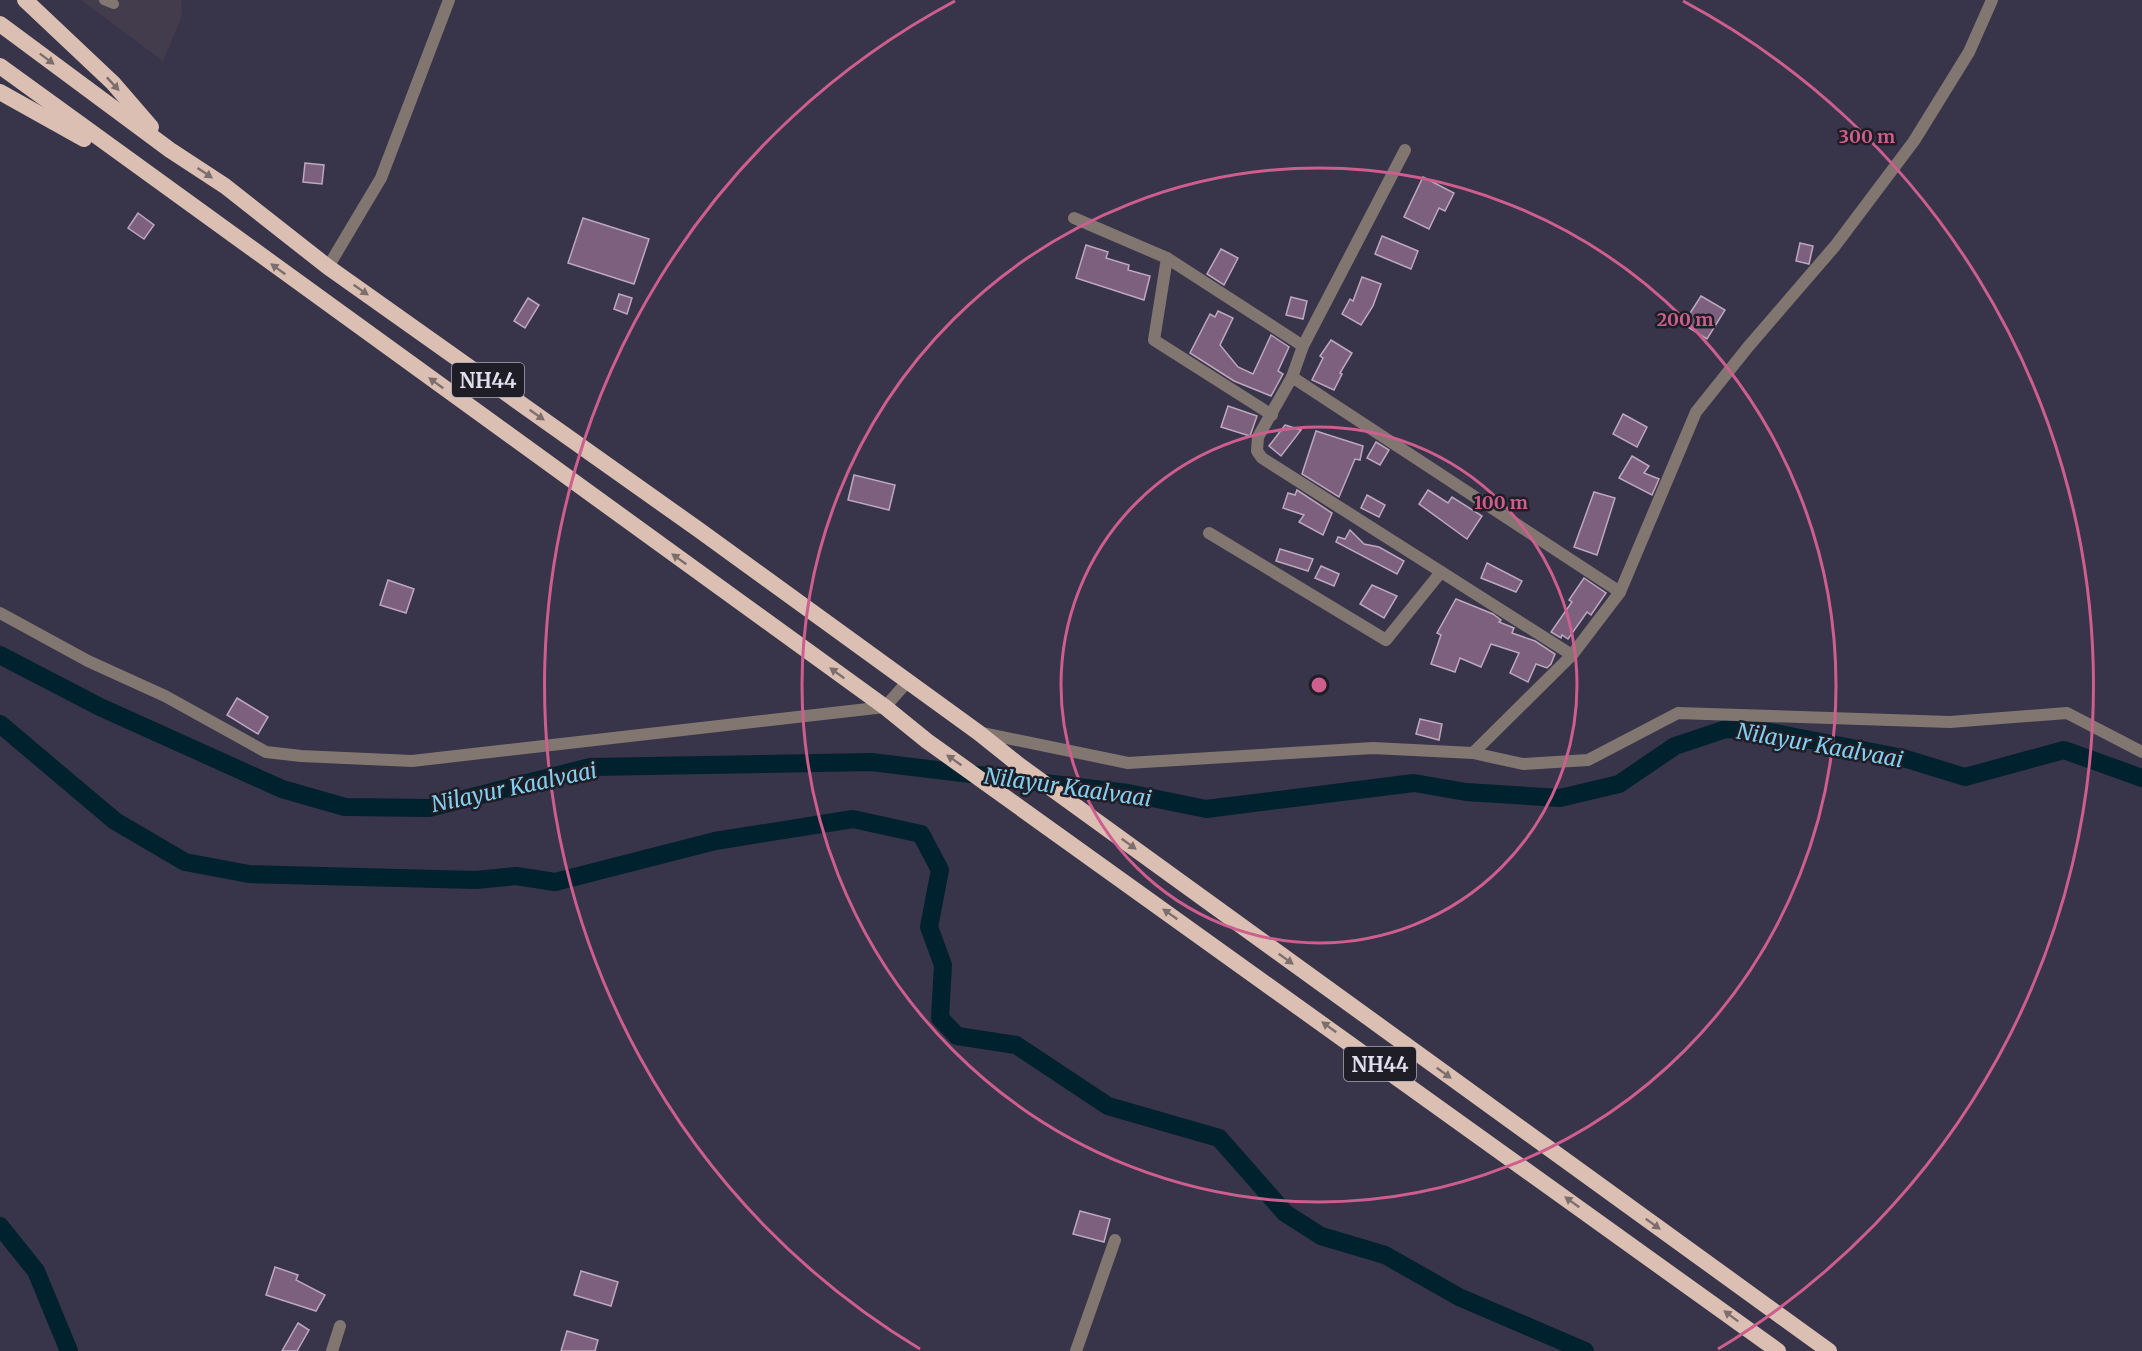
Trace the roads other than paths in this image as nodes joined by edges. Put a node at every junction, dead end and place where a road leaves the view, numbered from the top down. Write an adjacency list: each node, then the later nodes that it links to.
1 (25, 0): 7 (highway, one-way to 7)
2 (449, 0): 12 (street)
3 (1992, 0): 18 (street)
4 (0, 24): 7 (highway, NH44, one-way to 7)
5 (0, 66): 9 (highway, NH44)
6 (0, 92): 9 (highway)
7 (170, 150): 12 (highway, NH44, one-way to 12)
8 (1405, 150): 13 (street)
9 (150, 176): 22 (highway, NH44, one-way to 9)
10 (1074, 218): 11 (street)
11 (1167, 258): 13 (street); 15 (street)
12 (328, 267): 21 (highway, NH44, one-way to 21)
13 (1303, 346): 14 (street)
14 (1292, 377): 15 (street); 18 (street)
15 (1272, 415): 17 (street)
16 (1209, 533): 17 (street)
17 (1441, 572): 20 (street)
18 (1620, 592): 20 (street)
19 (0, 613): 22 (street)
20 (1572, 655): 25 (street)
21 (908, 681): 22 (street); 23 (highway, NH44)
22 (885, 707): 30 (highway, NH44, one-way to 22)
23 (979, 733): 25 (street); 31 (highway, NH44, one-way to 31)
24 (2142, 752): 25 (street)
25 (1473, 753)
26 (1115, 1240): 29 (street)
27 (340, 1326): 28 (street)
28 (332, 1351)
29 (1076, 1351)
30 (1778, 1351)
31 (1829, 1351)

